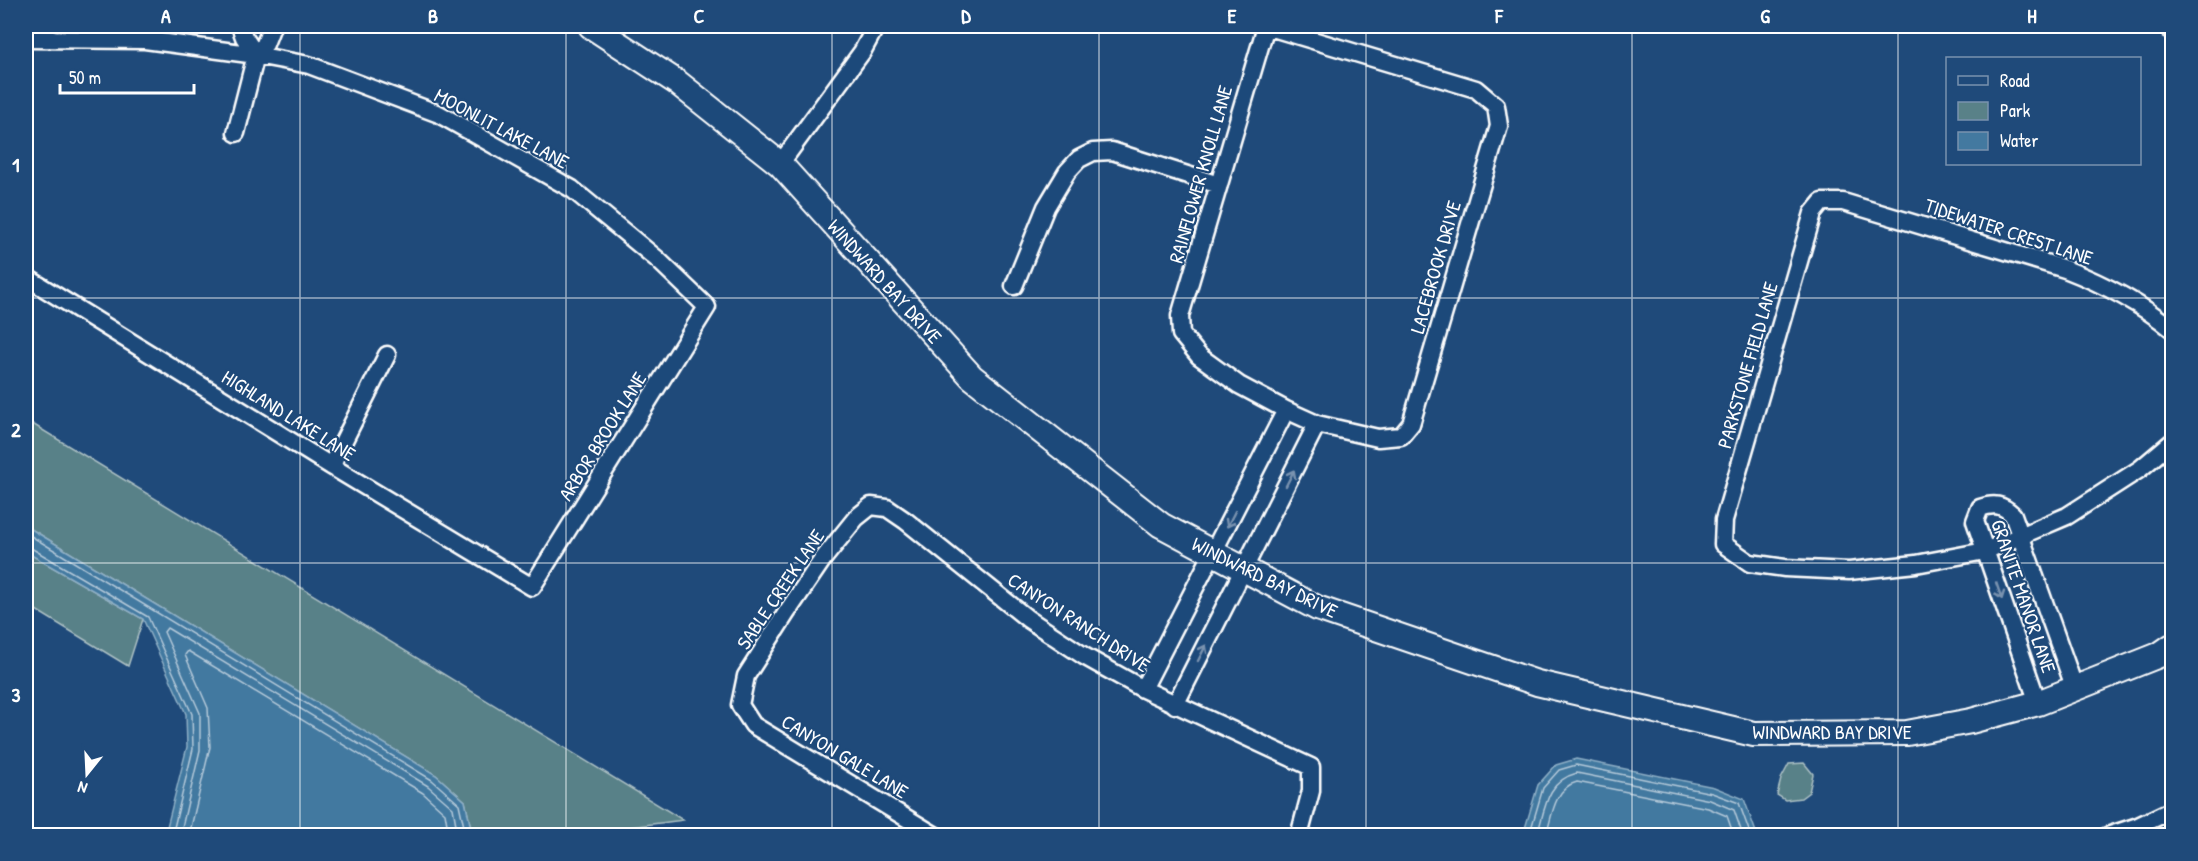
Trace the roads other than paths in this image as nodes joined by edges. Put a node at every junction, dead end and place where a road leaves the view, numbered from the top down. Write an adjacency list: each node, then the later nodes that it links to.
1 (240, 26): 9 (street)
2 (272, 26): 9 (street)
3 (591, 26): 11 (street, WINDWARD BAY DRIVE)
4 (876, 26): 11 (street)
5 (1265, 26): 12 (street, RAINFLOWER KNOLL LANE); 20 (street, LACEBROOK DRIVE)
6 (2170, 26): 7 (street)
7 (2172, 32)
8 (26, 39): 9 (street, MOONLIT LAKE LANE)
9 (256, 55): 10 (street); 16 (street, MOONLIT LAKE LANE)
10 (236, 133)
11 (780, 164): 26 (street, WINDWARD BAY DRIVE)
12 (1219, 184): 15 (street); 19 (street, RAINFLOWER KNOLL LANE)
13 (1822, 202): 17 (street, TIDEWATER CREST LANE); 25 (street, PARKSTONE FIELD LANE)
14 (26, 277): 22 (street, HIGHLAND LAKE LANE)
15 (1014, 286)
16 (707, 307): 28 (street, ARBOR BROOK LANE)
17 (2172, 329)
18 (387, 355): 22 (street)
19 (1286, 410): 20 (street); 26 (street, one-way to 26)
20 (1317, 424): 27 (street, one-way to 20)
21 (2172, 442): 24 (street)
22 (331, 466): 28 (street, HIGHLAND LAKE LANE)
23 (871, 506): 30 (street, CANYON RANCH DRIVE); 33 (street, SABLE CREEK LANE)
24 (2019, 536): 25 (street); 25 (street, GRANITE MANOR LANE); 31 (street, GRANITE MANOR LANE)
25 (1985, 551): 32 (street, GRANITE MANOR LANE, one-way to 32)
26 (1213, 553): 27 (street, WINDWARD BAY DRIVE); 30 (street)
27 (1244, 569): 32 (street, WINDWARD BAY DRIVE); 34 (street, one-way to 27)
28 (532, 587)
29 (2172, 646): 31 (street, WINDWARD BAY DRIVE)
30 (1143, 689): 34 (street, CANYON RANCH DRIVE)
31 (2075, 689): 32 (street, WINDWARD BAY DRIVE)
32 (2038, 703)
33 (740, 705): 36 (street, CANYON GALE LANE)
34 (1176, 705): 37 (street, CANYON RANCH DRIVE)
35 (2172, 810): 38 (street)
36 (936, 836)
37 (1299, 836)
38 (2108, 836)

